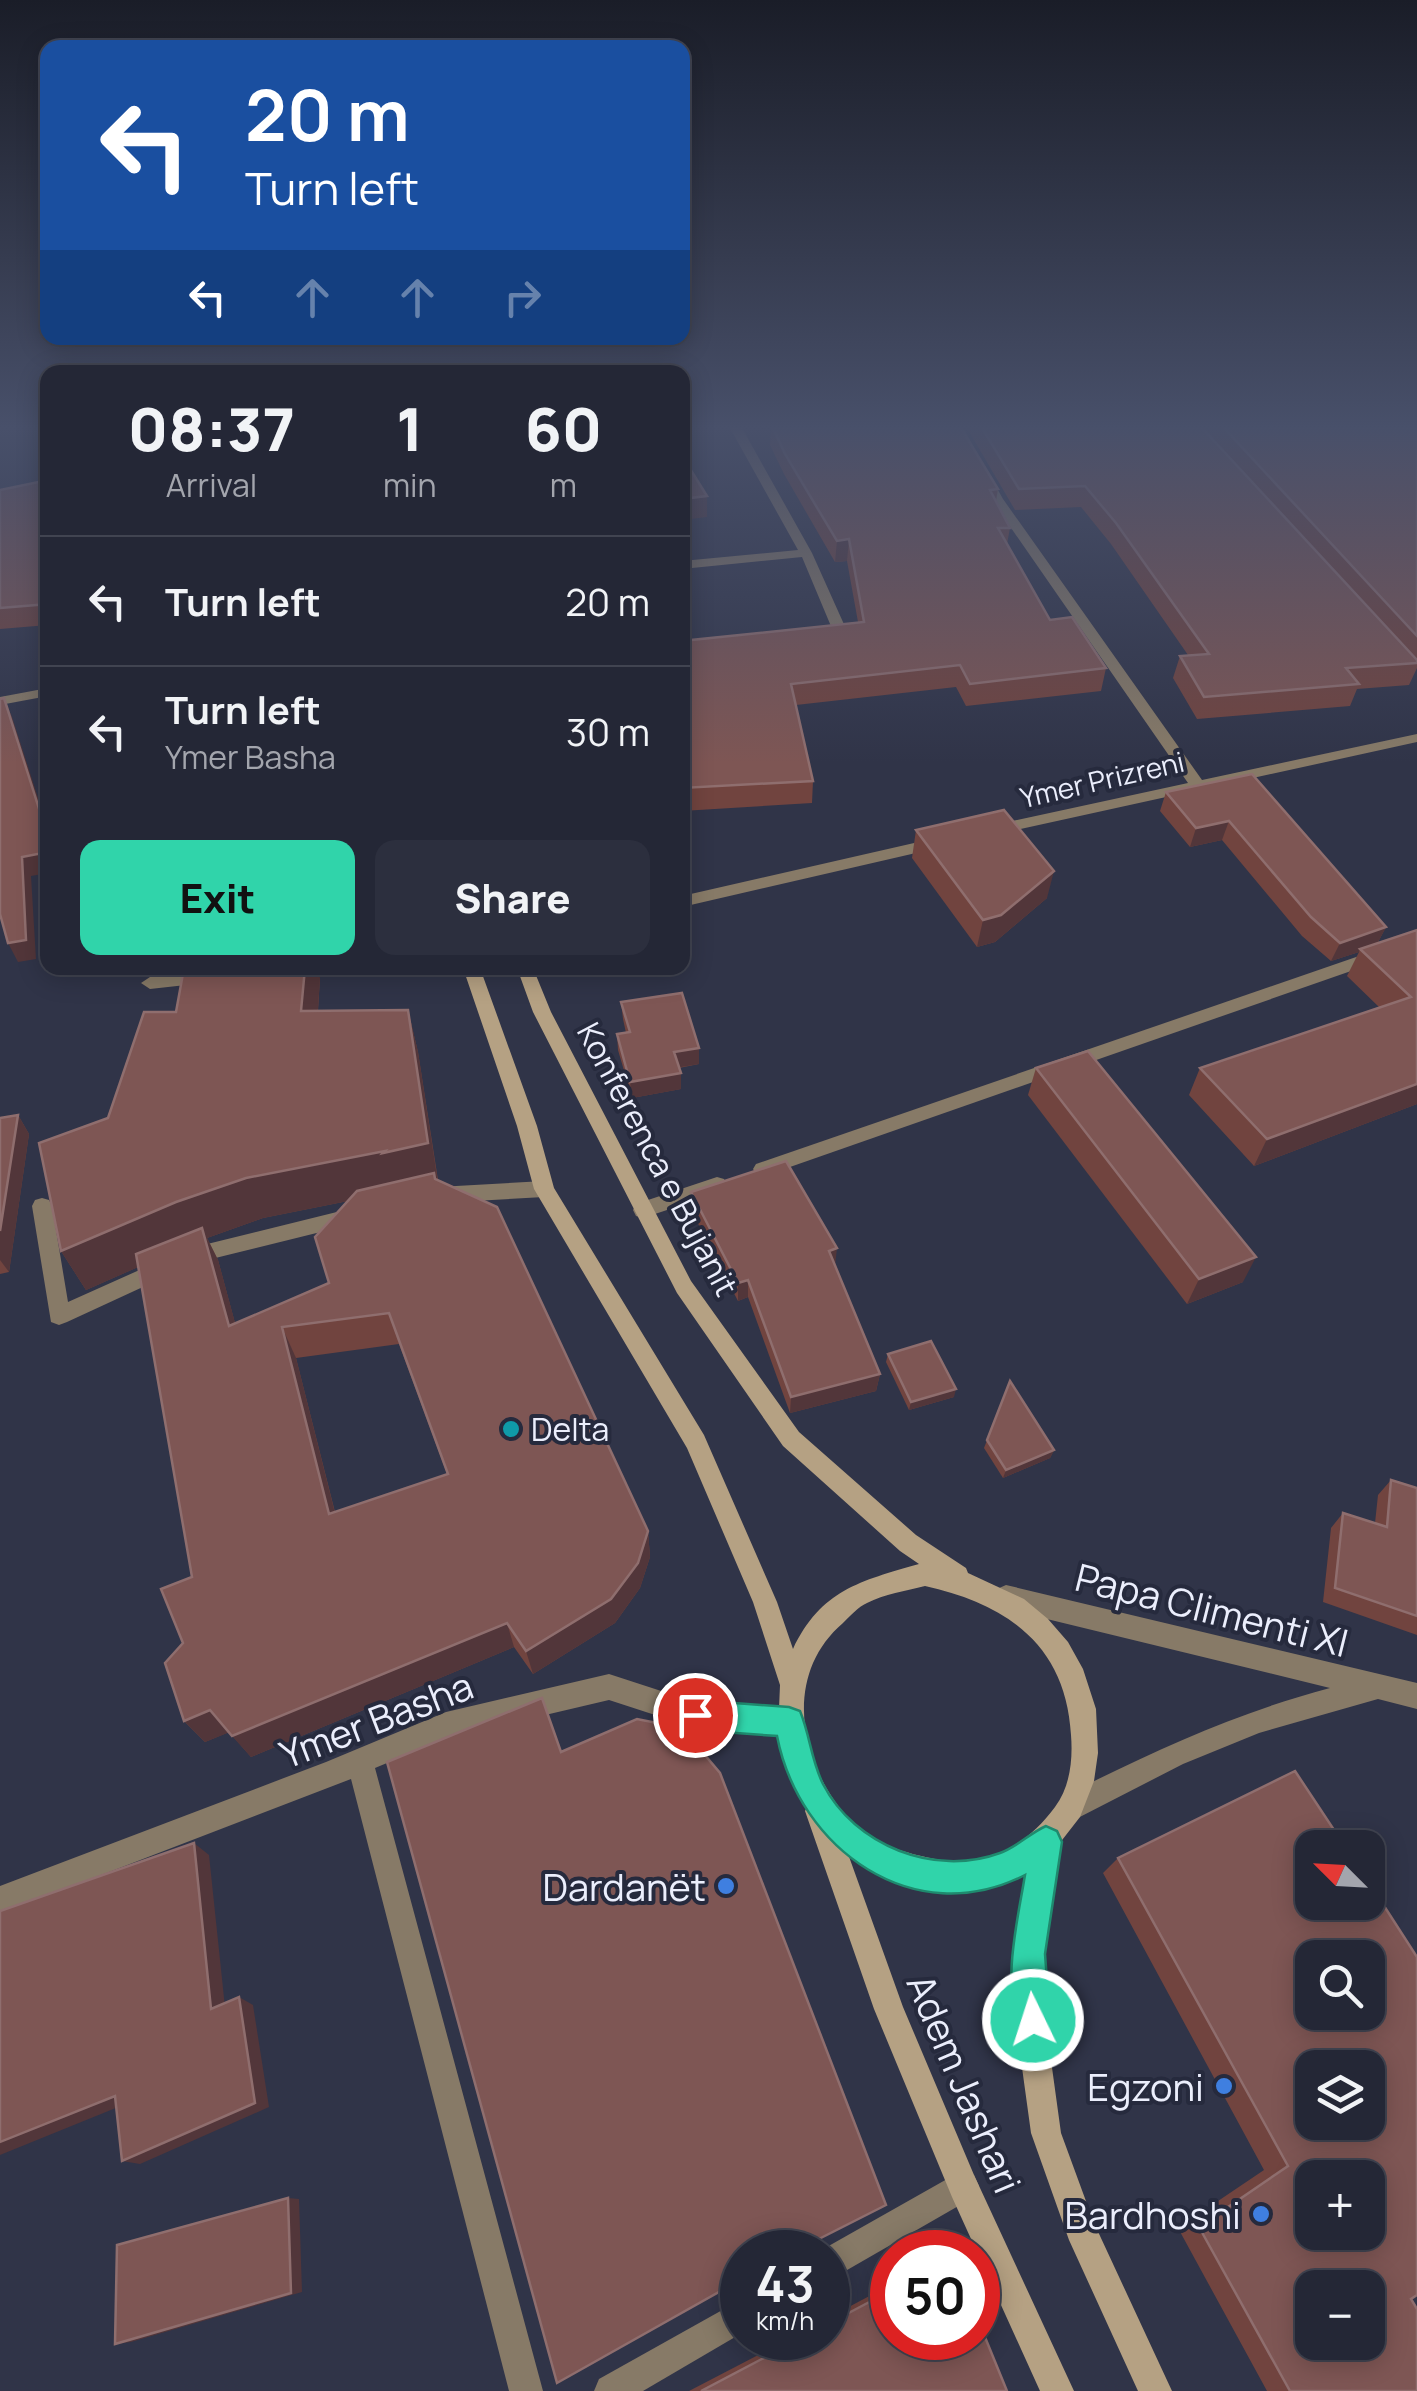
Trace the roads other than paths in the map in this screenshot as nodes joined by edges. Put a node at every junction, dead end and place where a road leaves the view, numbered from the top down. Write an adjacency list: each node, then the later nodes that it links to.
1 (798, 540): 3 (street)
2 (1025, 540): 9 (street)
3 (806, 553): 4 (street); 5 (street)
4 (690, 563)
5 (840, 631)
6 (40, 694): 7 (street)
7 (0, 701)
8 (1417, 738): 9 (street, Ymer Prizreni)
9 (1196, 783): 10 (street, Ymer Prizreni)
10 (977, 834)
11 (958, 838): 12 (street)
12 (690, 900)
13 (1417, 942): 22 (street)
14 (473, 975): 18 (main road)
15 (527, 975): 22 (main road, Konferenca e Bujanit)
16 (229, 976): 17 (street)
17 (150, 983)
18 (544, 1189): 19 (street); 25 (main road)
19 (423, 1198)
20 (42, 1206): 21 (street)
21 (386, 1208)
22 (644, 1210): 23 (main road, Konferenca e Bujanit)
23 (963, 1580): 24 (main road); 25 (main road)
24 (1001, 1596): 26 (street, Papa Climenti XI); 31 (main road)
25 (792, 1683): 28 (main road)
26 (1377, 1688): 27 (street); 31 (street, Papa Climenti XI)
27 (1417, 1696)
28 (789, 1722): 29 (street, Ymer Basha); 30 (main road)
29 (360, 1761): 33 (street, Ymer Basha); 37 (street)
30 (814, 1800): 32 (main road); 34 (main road, Adem Jashari)
31 (1072, 1807): 32 (main road)
32 (1046, 1842): 40 (main road, Adem Jashari)
33 (0, 1900)
34 (964, 2186): 35 (street); 39 (main road, Adem Jashari)
35 (850, 2252)
36 (720, 2327): 38 (street)
37 (526, 2391)
38 (611, 2391)
39 (1056, 2391)
40 (1154, 2391)

